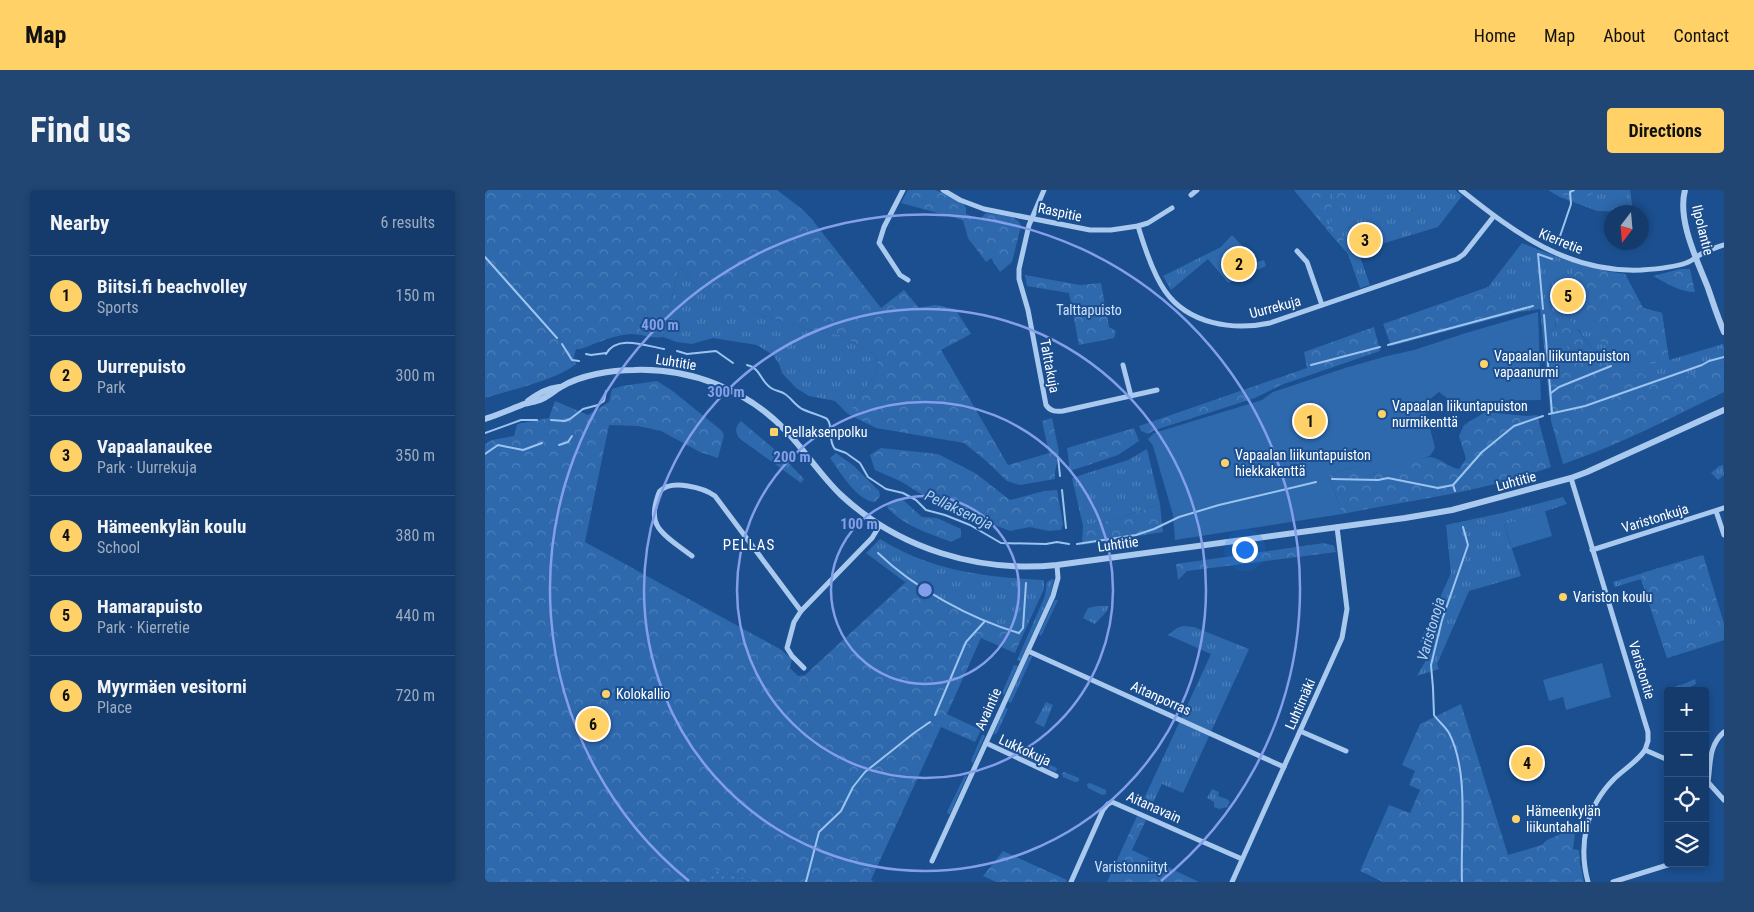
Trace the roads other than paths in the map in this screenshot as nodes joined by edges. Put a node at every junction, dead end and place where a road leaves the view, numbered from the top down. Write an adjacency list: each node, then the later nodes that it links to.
1 (903, 190): 15 (street)
2 (943, 190): 10 (street, Raspitie)
3 (1044, 190): 10 (street)
4 (1197, 190): 7 (street)
5 (1461, 190): 9 (street, Kierretie)
6 (1685, 190): 14 (street, Ilpolantie)
7 (1191, 196)
8 (1172, 208): 11 (street, Raspitie)
9 (1494, 216): 14 (street, Kierretie); 16 (street, Uurrekuja)
10 (1032, 218): 11 (street, Raspitie); 20 (street, Talttakuja)
11 (1138, 226): 16 (street, Uurrekuja)
12 (1724, 245): 14 (street, Kierretie)
13 (1297, 251): 16 (street, Uurrekuja)
14 (1696, 257): 17 (street, Ilpolantie)
15 (909, 280)
16 (1322, 305)
17 (1724, 332)
18 (1123, 364): 20 (street)
19 (1157, 390): 20 (street, Talttakuja)
20 (1131, 396)
21 (1724, 410): 23 (street, Luhtitie)
22 (485, 419): 26 (street, Luhtitie)
23 (1571, 478): 27 (street, Luhtitie); 29 (street, Varistontie)
24 (1724, 508): 25 (street, Varistonkuja)
25 (1716, 511): 28 (street); 29 (street, Varistonkuja)
26 (879, 525): 31 (street, Luhtitie); 32 (street)
27 (1337, 527): 31 (street, Luhtitie); 35 (street, Luhtimäki)
28 (1724, 535)
29 (1592, 550): 38 (street, Varistontie)
30 (692, 556): 32 (street)
31 (1057, 565): 33 (street, Avaintie)
32 (801, 611): 34 (street)
33 (1028, 650): 37 (street, Avaintie); 41 (street, Aitanporras)
34 (804, 668)
35 (1300, 731): 39 (street); 41 (street, Luhtimäki)
36 (1724, 732): 43 (street)
37 (986, 743): 42 (street, Lukkokuja); 47 (street, Avaintie)
38 (1645, 750): 40 (street); 51 (street)
39 (1346, 751)
40 (1664, 758)
41 (1284, 767): 46 (street, Luhtimäki)
42 (1056, 776)
43 (1707, 777)
44 (1709, 784): 45 (street)
45 (1724, 800)
46 (1242, 859): 49 (street, Aitanavain); 50 (street, Luhtimäki)
47 (932, 861)
48 (1664, 866): 52 (street)
49 (1071, 882)
50 (1232, 882)
51 (1588, 882)
52 (1613, 882)

